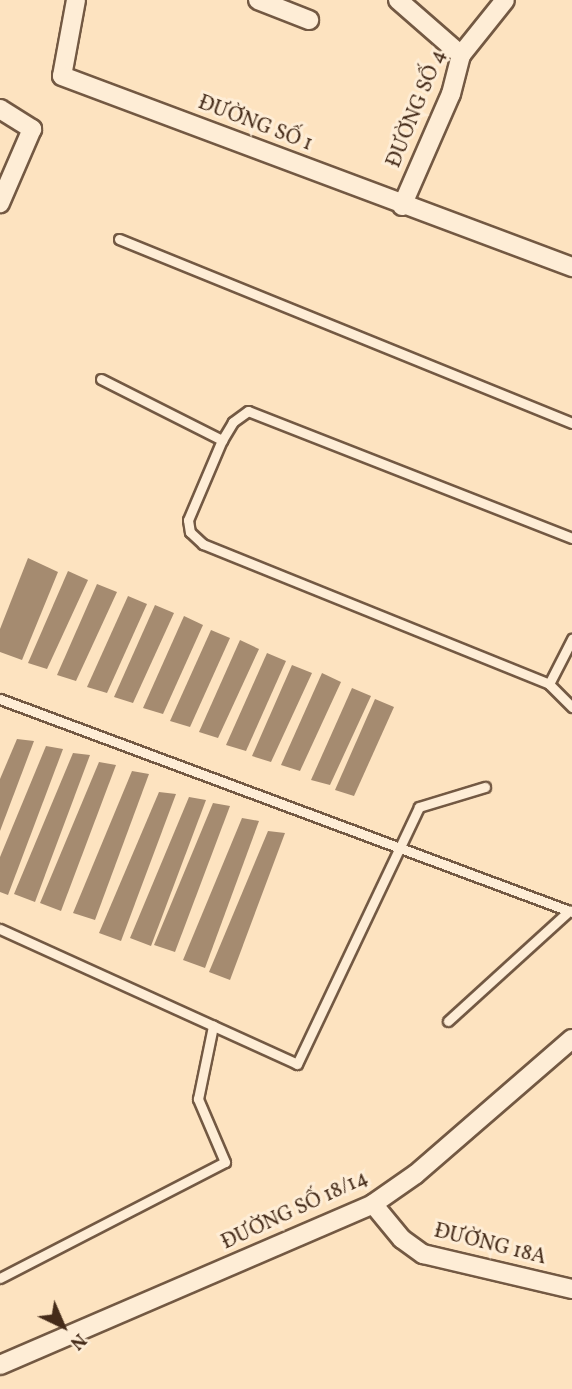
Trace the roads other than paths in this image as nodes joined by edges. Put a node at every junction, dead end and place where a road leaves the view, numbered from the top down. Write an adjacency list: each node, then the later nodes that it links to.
1 (76, 0): 9 (street, ĐƯỜNG SỐ 1)
2 (258, 0): 5 (street)
3 (398, 0): 6 (street)
4 (505, 0): 6 (street, ĐƯỜNG SỐ 4)
5 (309, 20)
6 (461, 55): 9 (street, ĐƯỜNG SỐ 4)
7 (0, 109): 8 (street)
8 (0, 203)
9 (402, 206): 11 (street, ĐƯỜNG SỐ 1)
10 (119, 239): 13 (lane)
11 (572, 267)
12 (101, 379): 14 (lane)
13 (572, 423)
14 (222, 440): 15 (lane); 17 (lane)
15 (572, 538)
16 (572, 639): 17 (lane)
17 (549, 684): 19 (lane)
18 (0, 699): 21 (lane)
19 (572, 707)
20 (485, 787): 21 (lane)
21 (396, 850): 22 (lane); 25 (lane)
22 (570, 912): 24 (lane)
23 (0, 929): 25 (lane)
24 (448, 1021)
25 (213, 1026): 28 (lane)
26 (572, 1038): 27 (street, ĐƯỜNG SỐ 18/14)
27 (373, 1204): 29 (street, ĐƯỜNG 18A); 30 (street, ĐƯỜNG SỐ 18/14)
28 (0, 1278)
29 (572, 1289)
30 (0, 1365)

